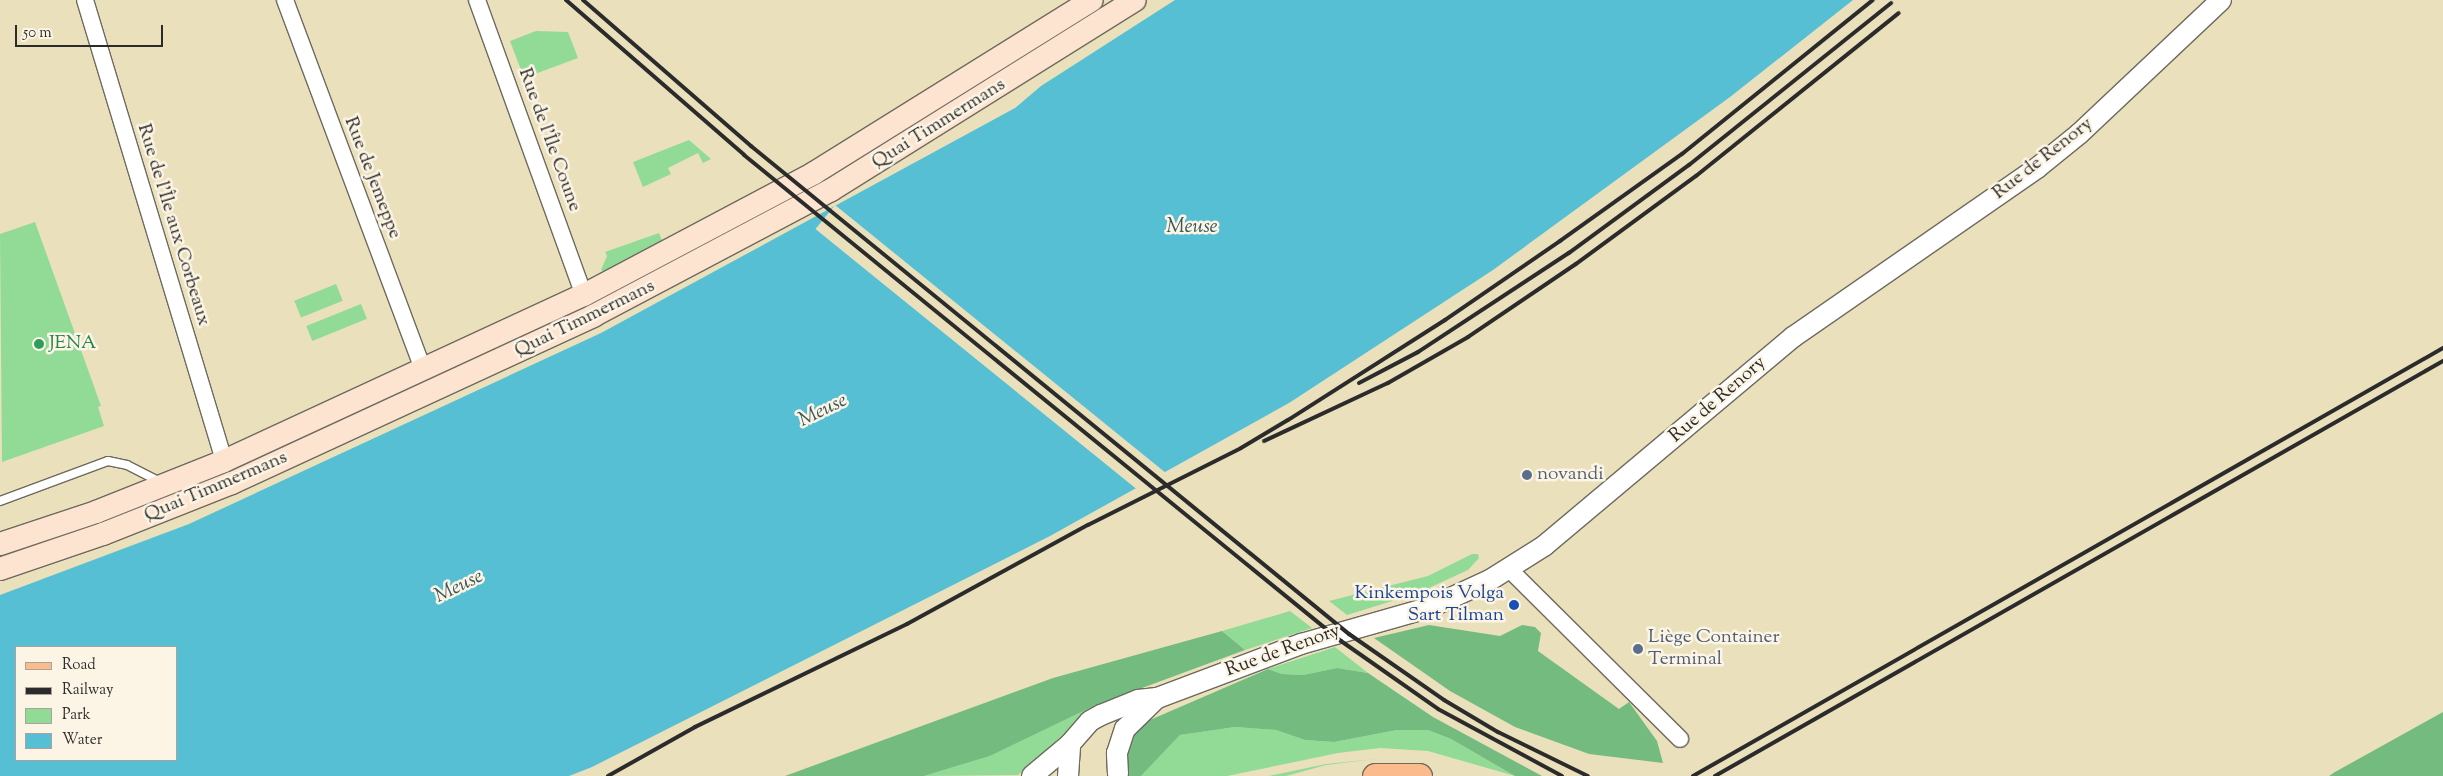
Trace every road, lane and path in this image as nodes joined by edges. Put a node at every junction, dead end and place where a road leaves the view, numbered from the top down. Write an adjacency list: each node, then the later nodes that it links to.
1 (85, 0): 9 (street, Rue de l'Île aux Corbeaux)
2 (285, 0): 8 (street, Rue de Jemeppe)
3 (477, 0): 7 (street, Rue de l'Île Coune)
4 (1092, 0): 7 (main road, Quai Timmermans)
5 (1135, 0): 13 (main road, Quai Timmermans)
6 (2221, 0): 14 (street, Rue de Renory)
7 (584, 295): 8 (main road, Quai Timmermans)
8 (423, 370): 9 (main road, Quai Timmermans)
9 (224, 461): 10 (main road, Quai Timmermans)
10 (165, 484): 11 (lane); 12 (main road, Quai Timmermans)
11 (0, 501)
12 (0, 544)
13 (0, 569)
14 (1508, 569): 15 (street, Rue de Renory); 16 (street)
15 (1157, 698): 17 (street, Rue de Renory); 18 (street, Rue de Renory)
16 (1680, 740)
17 (1070, 744): 19 (street, Rue de Renory); 20 (street)
18 (1118, 775)
19 (1032, 776)
20 (1068, 776)
21 (1375, 776): 22 (main road)
22 (1418, 776)

